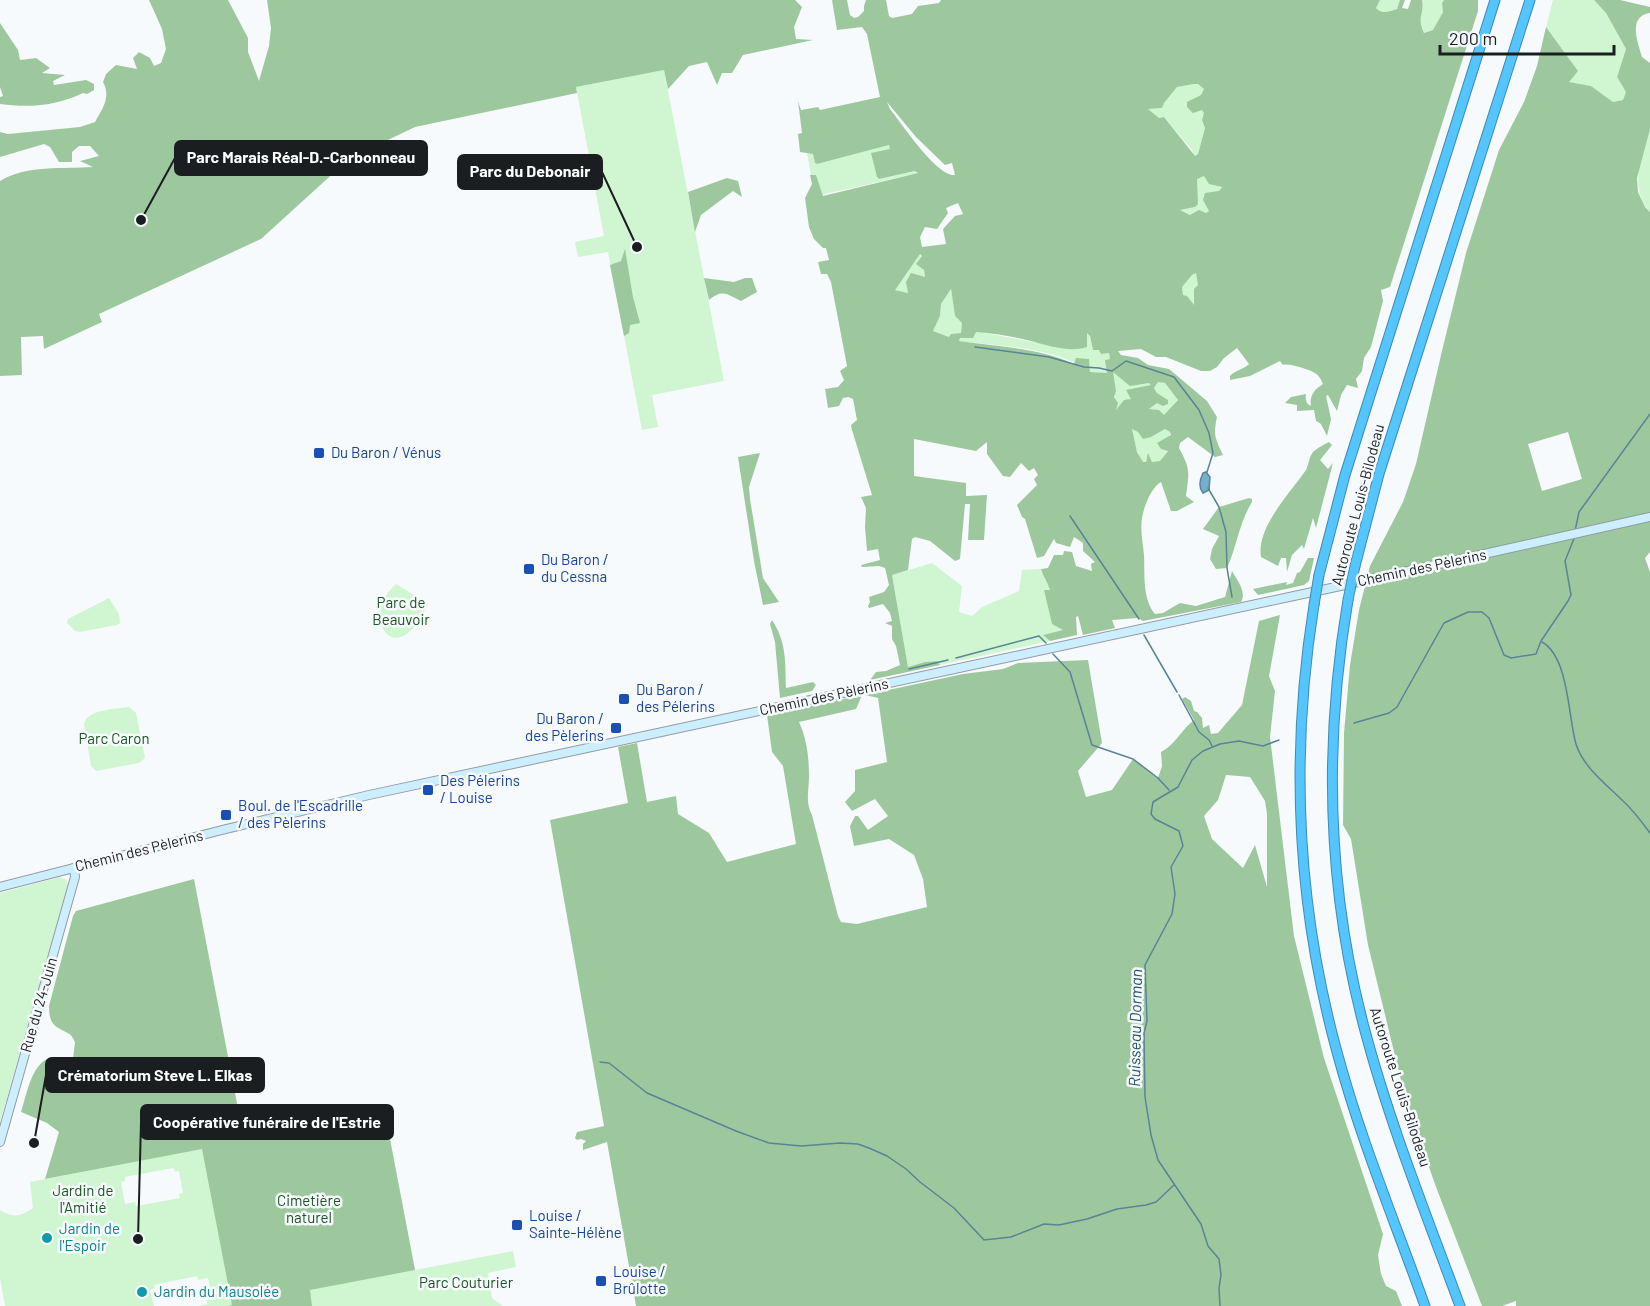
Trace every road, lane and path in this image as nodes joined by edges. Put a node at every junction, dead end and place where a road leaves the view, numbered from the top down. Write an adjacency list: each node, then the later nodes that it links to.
1 (1495, 0): 7 (highway, Autoroute Louis-Bilodeau, bridge)
2 (1530, 0): 8 (highway, Autoroute Louis-Bilodeau, bridge)
3 (1650, 517): 4 (street, Chemin des Pèlerins)
4 (74, 868): 5 (street, Chemin des Pèlerins); 6 (street, Rue du 24-Juin)
5 (0, 887)
6 (0, 1142)
7 (1425, 1306)
8 (1460, 1306)

